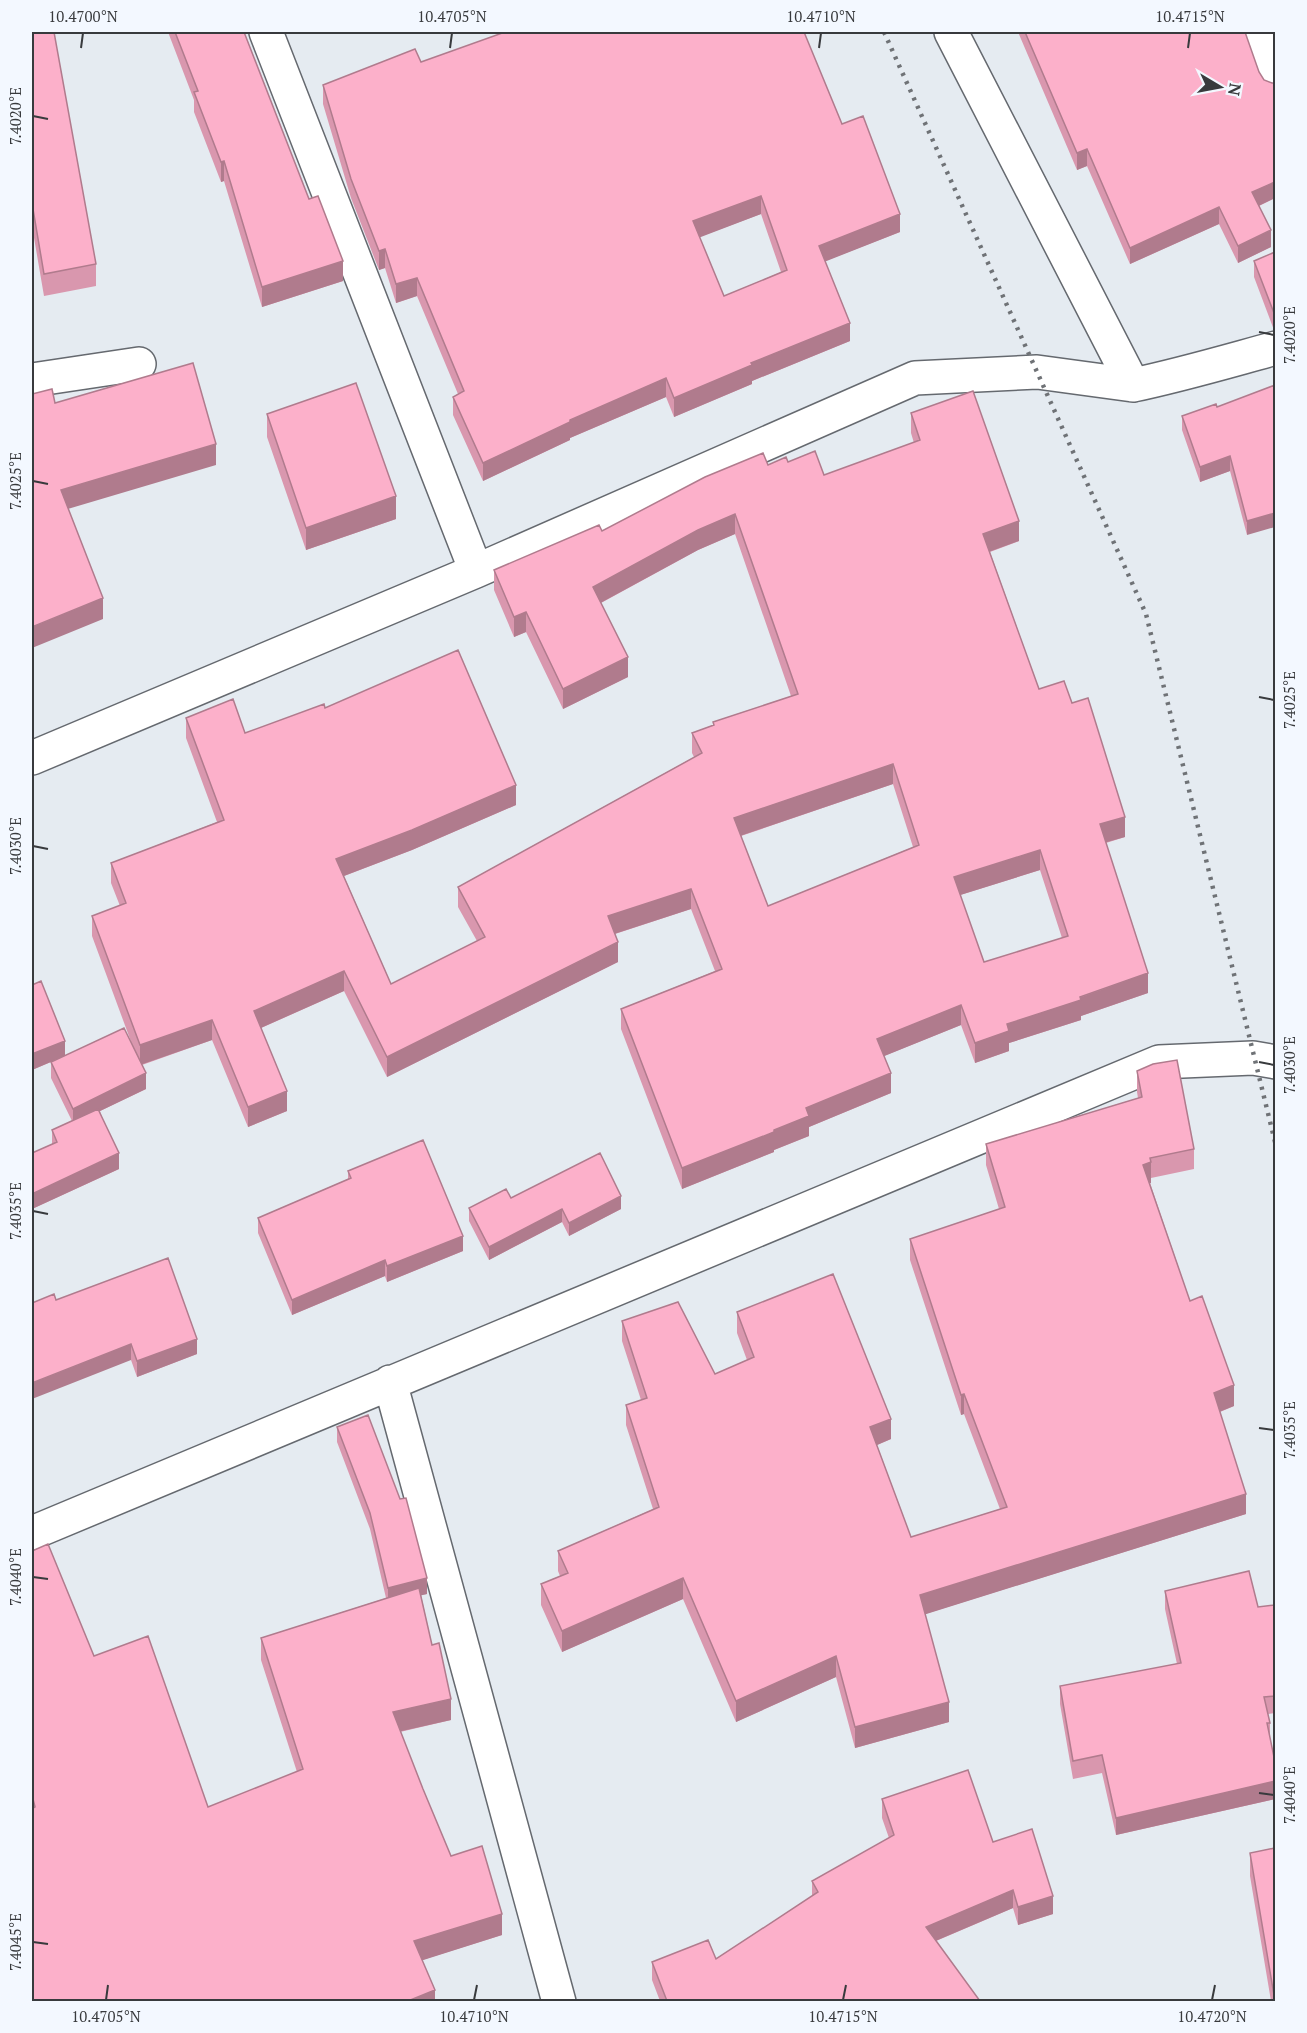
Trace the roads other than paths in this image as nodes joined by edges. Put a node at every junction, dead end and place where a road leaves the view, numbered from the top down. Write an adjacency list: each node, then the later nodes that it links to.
1 (266, 32): 9 (street)
2 (951, 32): 8 (street)
3 (1259, 32): 4 (street)
4 (1275, 82)
5 (1275, 348): 8 (street)
6 (139, 364): 7 (street)
7 (32, 380)
8 (1132, 385): 9 (street)
9 (476, 571): 10 (street)
10 (32, 758)
11 (1275, 1062): 12 (street)
12 (390, 1382): 13 (street); 14 (street)
13 (32, 1533)
14 (559, 2001)

